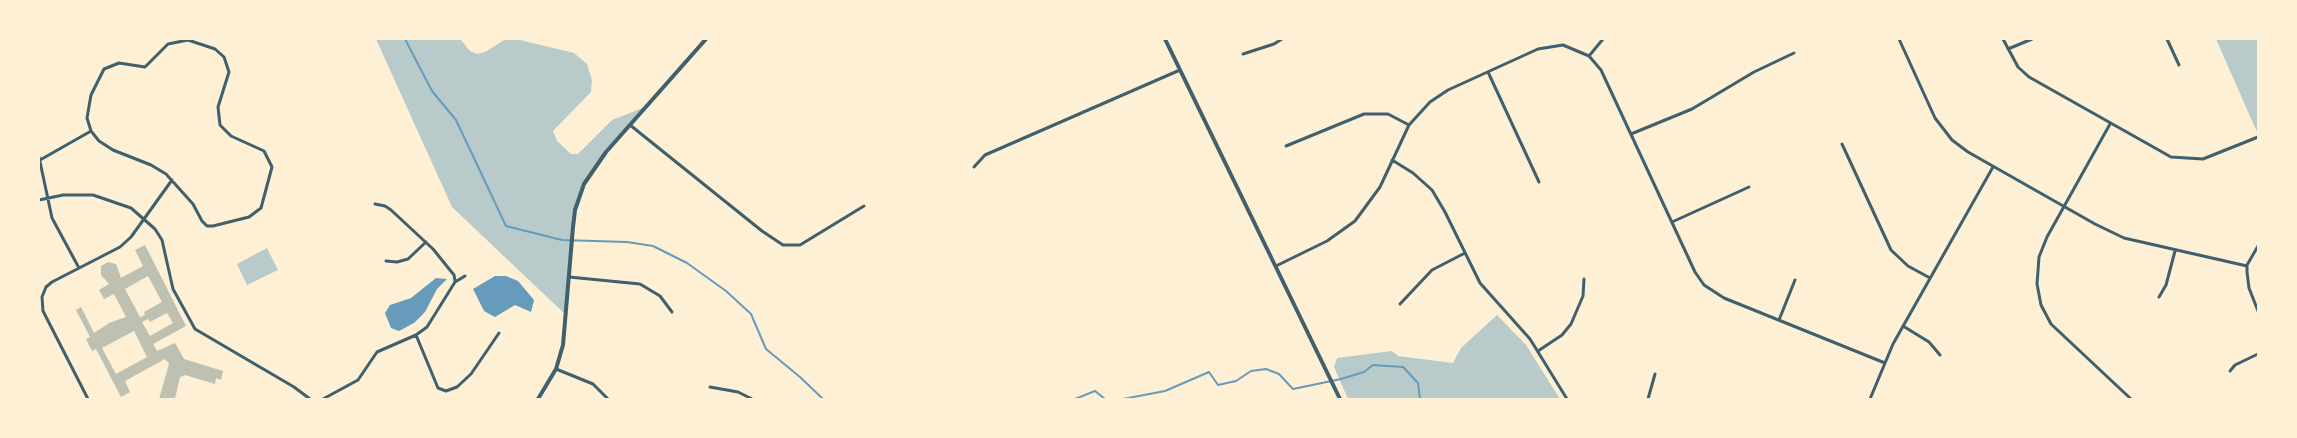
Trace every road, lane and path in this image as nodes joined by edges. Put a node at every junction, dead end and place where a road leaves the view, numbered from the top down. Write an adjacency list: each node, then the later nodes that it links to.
1 (706, 39): 17 (street)
2 (1165, 39): 14 (street)
3 (1282, 39): 11 (street)
4 (1603, 39): 12 (street)
5 (1899, 39): 27 (street)
6 (2003, 39): 9 (street)
7 (2032, 39): 9 (street)
8 (2167, 39): 13 (street)
9 (2008, 49): 16 (street)
10 (1794, 53): 20 (street)
11 (1243, 54)
12 (1589, 56): 15 (street); 20 (street)
13 (2179, 65)
14 (1180, 70): 26 (street); 43 (street)
15 (1488, 72): 18 (street); 29 (street)
16 (2110, 124): 21 (street); 35 (street)
17 (630, 125): 34 (street); 47 (street)
18 (1409, 125): 23 (street); 25 (street)
19 (91, 131): 24 (street); 28 (street); 28 (street)
20 (1631, 134): 37 (street)
21 (2258, 138)
22 (1842, 144): 48 (street)
23 (1286, 146)
24 (39, 158): 31 (street)
25 (1392, 160): 41 (street); 43 (street)
26 (974, 167)
27 (1994, 167): 35 (street); 48 (street)
28 (172, 180): 36 (street)
29 (1539, 182)
30 (1750, 187): 37 (street)
31 (49, 197): 32 (street); 36 (street); 45 (street)
32 (39, 200)
33 (375, 204): 38 (street)
34 (864, 206)
35 (2063, 207): 40 (street); 68 (street)
36 (144, 218): 45 (street); 70 (street)
37 (1672, 222): 56 (street)
38 (426, 242): 42 (street); 51 (street)
39 (2258, 246): 44 (street)
40 (2175, 251): 44 (street); 52 (street)
41 (1465, 253): 53 (street); 60 (street)
42 (386, 261)
43 (1276, 266): 75 (street)
44 (2247, 266): 54 (street)
45 (79, 268): 69 (street)
46 (465, 276): 51 (street)
47 (569, 277): 55 (street); 64 (street)
48 (1930, 278): 57 (street)
49 (1584, 280): 60 (street)
50 (1795, 280): 56 (street)
51 (455, 282): 59 (street)
52 (2159, 297)
53 (1400, 304)
54 (2258, 311)
55 (672, 312)
56 (1779, 320): 63 (street)
57 (1903, 326): 62 (street); 63 (street)
58 (499, 333): 59 (street)
59 (416, 335): 71 (street)
60 (1538, 351): 76 (street)
61 (2258, 354): 65 (street)
62 (1940, 355)
63 (1885, 363): 78 (street)
64 (556, 369): 72 (street); 73 (street)
65 (2230, 371)
66 (1655, 374): 77 (street)
67 (710, 387): 74 (street)
68 (2126, 395): 79 (street); 80 (street)
69 (88, 399)
70 (310, 399)
71 (323, 399)
72 (538, 399)
73 (608, 399)
74 (752, 399)
75 (1340, 399)
76 (1567, 399)
77 (1648, 399)
78 (1870, 399)
79 (2122, 399)
80 (2130, 399)

